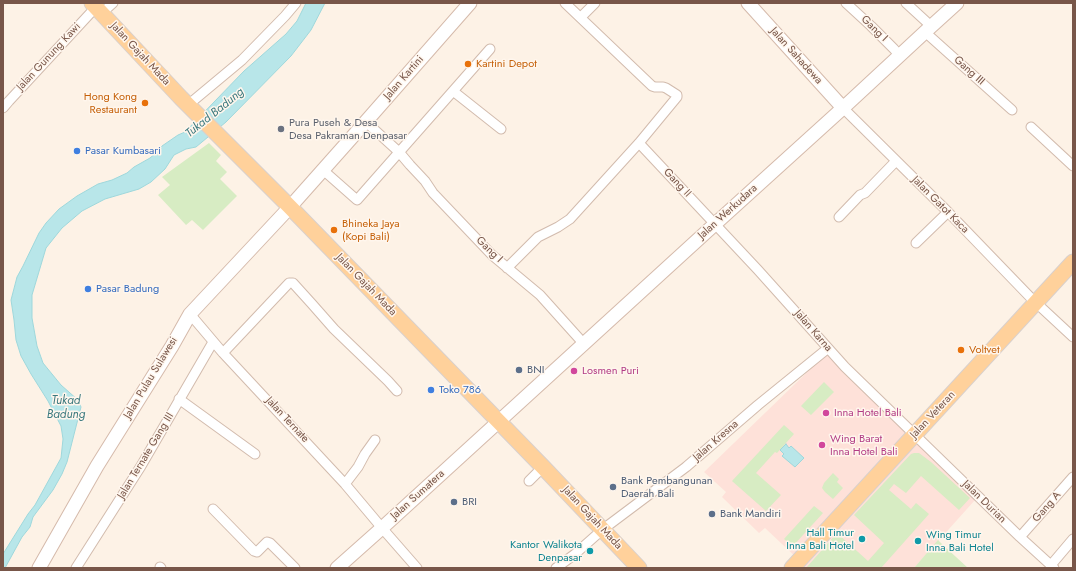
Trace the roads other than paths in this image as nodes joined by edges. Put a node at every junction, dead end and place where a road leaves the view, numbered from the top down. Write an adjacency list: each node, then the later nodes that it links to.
1 (113, 3): 10 (street, Jalan Gunung Kawi)
2 (296, 3): 16 (street)
3 (470, 3): 20 (street, Jalan Kartini)
4 (566, 3): 11 (street)
5 (595, 3): 11 (street)
6 (748, 3): 18 (street, Jalan Sahadewa)
7 (846, 3): 14 (street, Gang I)
8 (906, 3): 12 (street, Gang III)
9 (957, 3): 12 (street, Jalan Werkudara)
10 (97, 8): 16 (main road, Jalan Gajah Mada); 17 (street, Jalan Gunung Kawi)
11 (581, 17): 23 (street)
12 (928, 29): 14 (street, Jalan Werkudara); 19 (street, Gang III)
13 (490, 50): 15 (street)
14 (900, 56): 18 (street, Jalan Werkudara)
15 (453, 91): 22 (street); 24 (street)
16 (190, 106): 28 (main road, Jalan Gajah Mada)
17 (3, 108)
18 (844, 108): 25 (street, Jalan Gatot Kaca); 31 (street, Jalan Werkudara)
19 (1012, 110)
20 (366, 122): 24 (street, Gang I); 27 (street, Jalan Kartini)
21 (1031, 126): 26 (street)
22 (501, 129)
23 (639, 143): 31 (street, Gang II); 34 (street)
24 (400, 152): 27 (street); 34 (street, Gang I)
25 (896, 161): 29 (street, Jalan Gatot Kaca); 30 (street)
26 (1073, 166)
27 (323, 170): 28 (street, Jalan Kartini)
28 (290, 207): 36 (street, Jalan Pulau Sulawesi); 44 (main road, Jalan Gajah Mada)
29 (948, 212): 32 (street); 35 (street, Jalan Gatot Kaca)
30 (839, 217)
31 (715, 224): 39 (street, Jalan Werkudara); 40 (street, Jalan Karna)
32 (916, 243)
33 (1073, 262): 35 (main road, Jalan Veteran)
34 (507, 268): 39 (street, Gang I)
35 (1036, 302): 37 (street, Jalan Gatot Kaca); 45 (main road, Jalan Veteran)
36 (190, 314): 38 (street, Jalan Ternate); 57 (street, Jalan Pulau Sulawesi)
37 (1073, 337)
38 (213, 342): 41 (street, Jalan Ternate); 43 (street, Jalan Ternate Gang III)
39 (584, 344): 44 (street, Jalan Werkudara)
40 (827, 349): 45 (street, Jalan Karna); 54 (street, Jalan Kresna)
41 (223, 353): 42 (street); 51 (street, Jalan Ternate)
42 (397, 392)
43 (179, 399): 47 (street); 59 (street, Jalan Ternate Gang III)
44 (498, 422): 48 (main road, Jalan Gajah Mada); 53 (street, Jalan Sumatera)
45 (915, 435): 55 (street, Jalan Durian); 65 (main road, Jalan Veteran)
46 (375, 440): 51 (street)
47 (255, 454)
48 (543, 467): 50 (street); 54 (main road, Jalan Gajah Mada)
49 (1073, 477): 55 (street, Gang A)
50 (529, 481)
51 (345, 484): 53 (street, Jalan Ternate)
52 (213, 509): 60 (street)
53 (382, 528): 61 (street, Jalan Sumatera); 62 (street, Jalan Ternate)
54 (602, 530): 63 (street, Jalan Kresna); 64 (main road, Jalan Gajah Mada)
55 (1020, 537): 58 (street, Jalan Durian)
56 (1073, 539): 58 (street)
57 (42, 567)
58 (1053, 567)
59 (76, 568)
60 (296, 568)
61 (336, 568)
62 (417, 568)
63 (556, 568)
64 (640, 568)
65 (792, 568)

